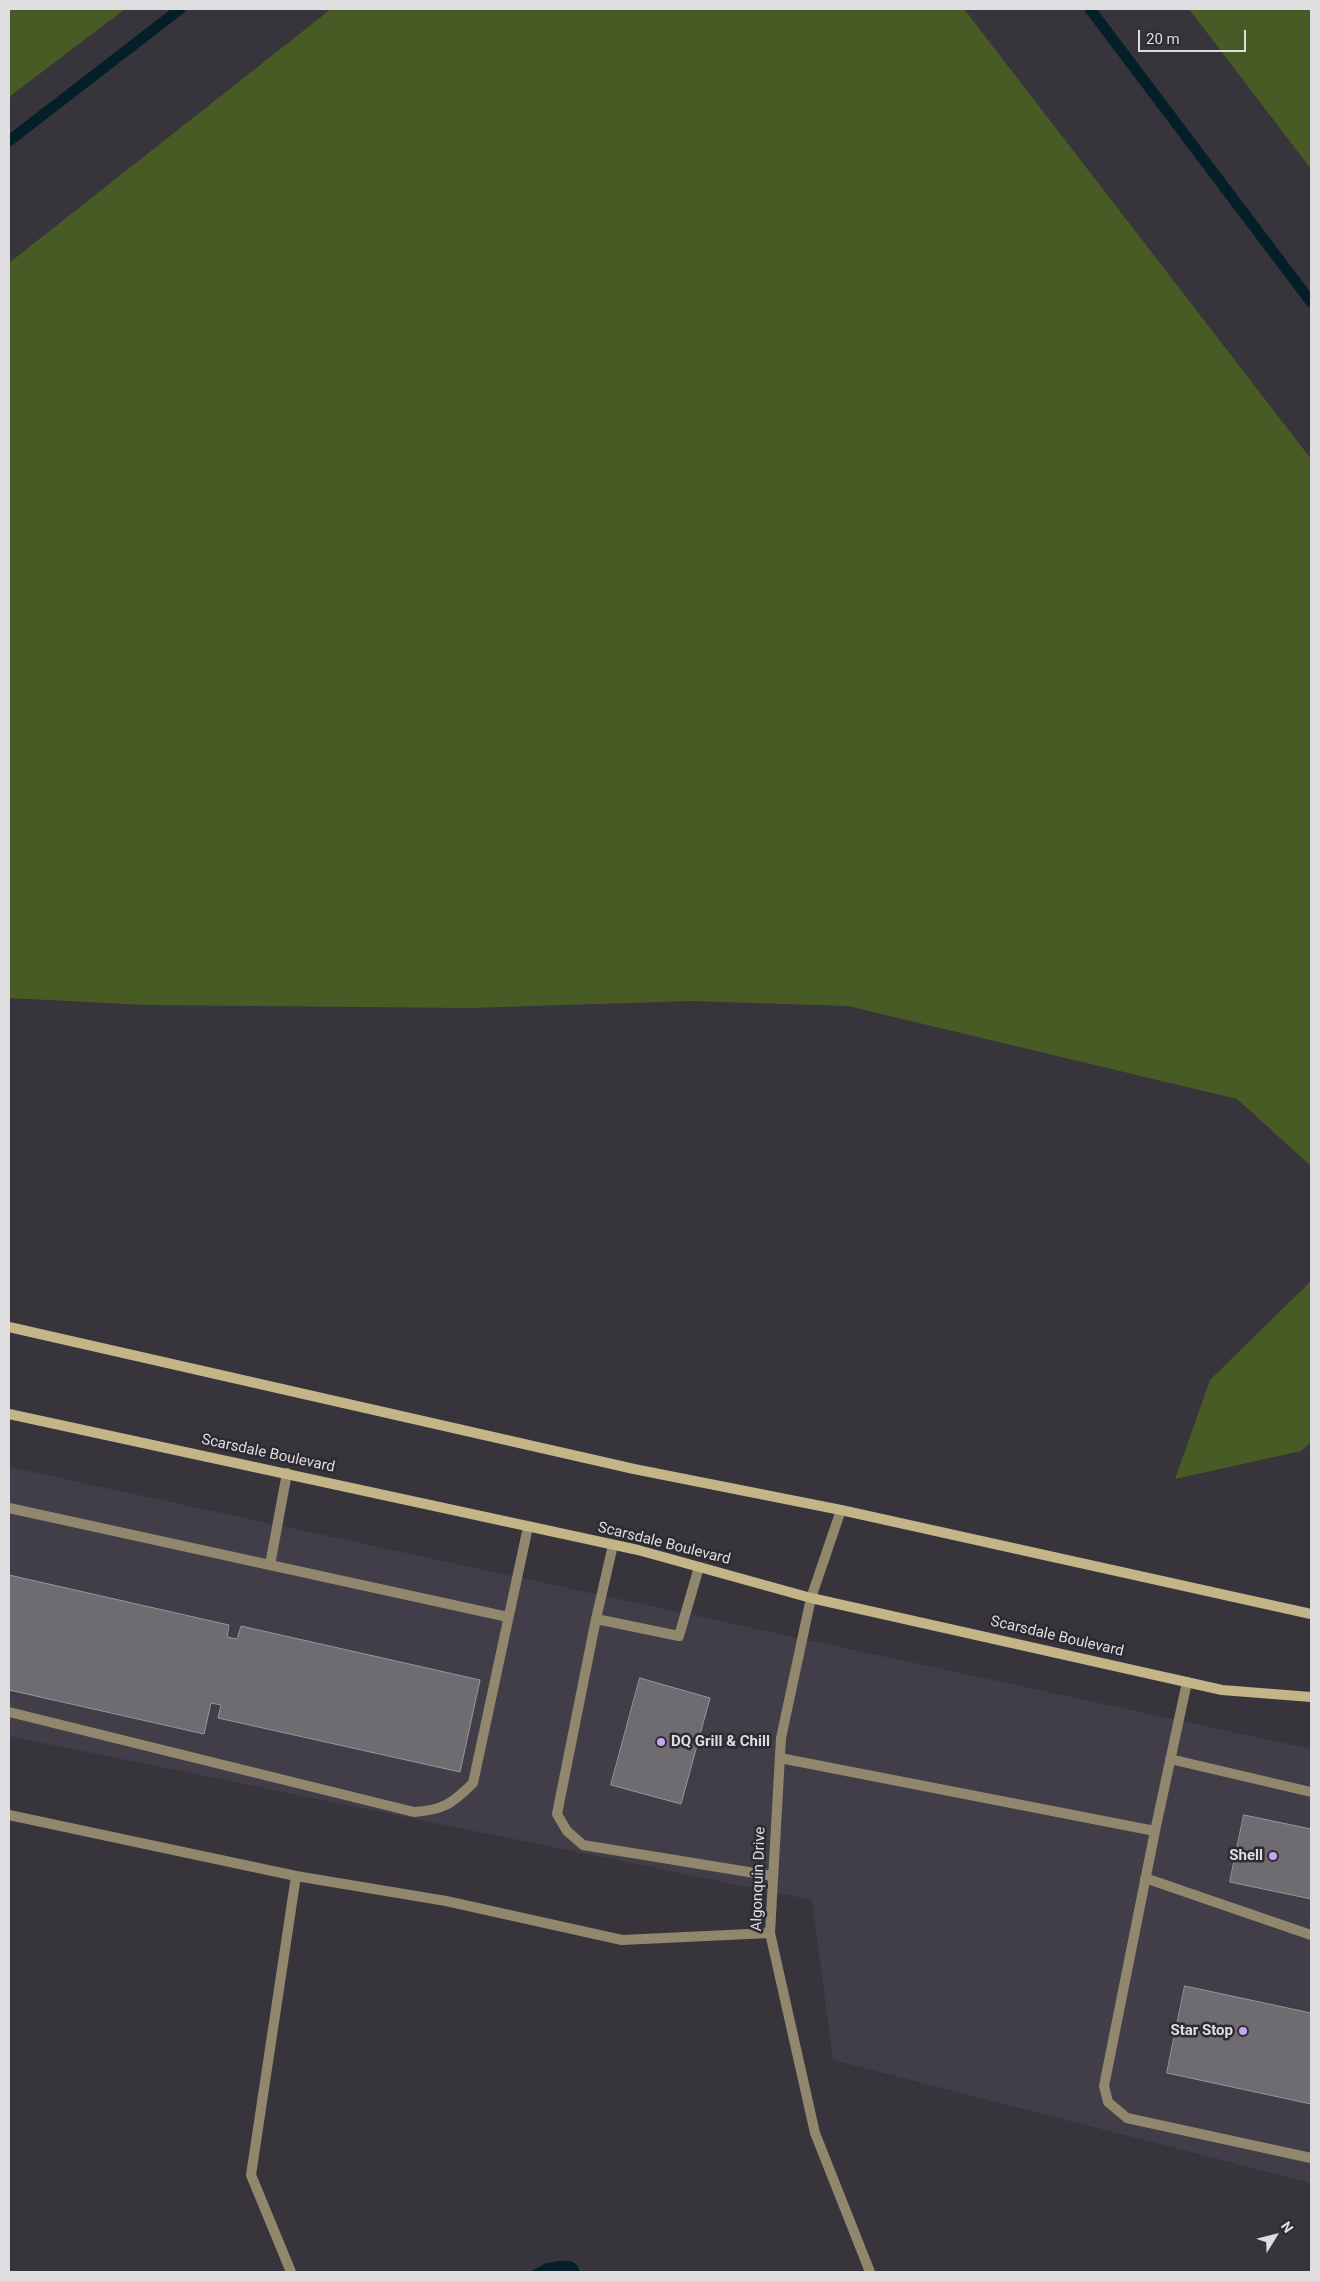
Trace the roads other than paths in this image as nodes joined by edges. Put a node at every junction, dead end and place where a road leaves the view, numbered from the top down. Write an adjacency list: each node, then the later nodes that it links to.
1 (9, 1328): 5 (main road)
2 (9, 1414): 3 (main road, Scarsdale Boulevard)
3 (287, 1473): 6 (main road, Scarsdale Boulevard); 8 (street)
4 (9, 1508): 8 (street)
5 (841, 1510): 10 (street, Algonquin Drive); 11 (main road)
6 (528, 1527): 7 (main road, Scarsdale Boulevard); 12 (street)
7 (613, 1545): 9 (main road, Scarsdale Boulevard); 13 (street)
8 (270, 1565): 12 (street)
9 (698, 1567): 10 (main road, Scarsdale Boulevard); 13 (street)
10 (811, 1598): 14 (main road, Scarsdale Boulevard); 17 (street, Algonquin Drive)
11 (1311, 1614)
12 (508, 1617): 16 (street)
13 (596, 1620): 23 (street)
14 (1187, 1682): 15 (main road, Scarsdale Boulevard); 18 (street)
15 (1311, 1696)
16 (9, 1712)
17 (780, 1758): 21 (street); 23 (street, Algonquin Drive)
18 (1170, 1759): 19 (street); 21 (street)
19 (1311, 1792)
20 (9, 1815): 22 (street)
21 (1155, 1831): 24 (street)
22 (296, 1876): 25 (street); 28 (street)
23 (773, 1876): 25 (street, Algonquin Drive)
24 (1146, 1878): 26 (street); 27 (street)
25 (770, 1932): 29 (street, Algonquin Drive)
26 (1311, 1936)
27 (1311, 2158)
28 (291, 2272)
29 (870, 2272)

